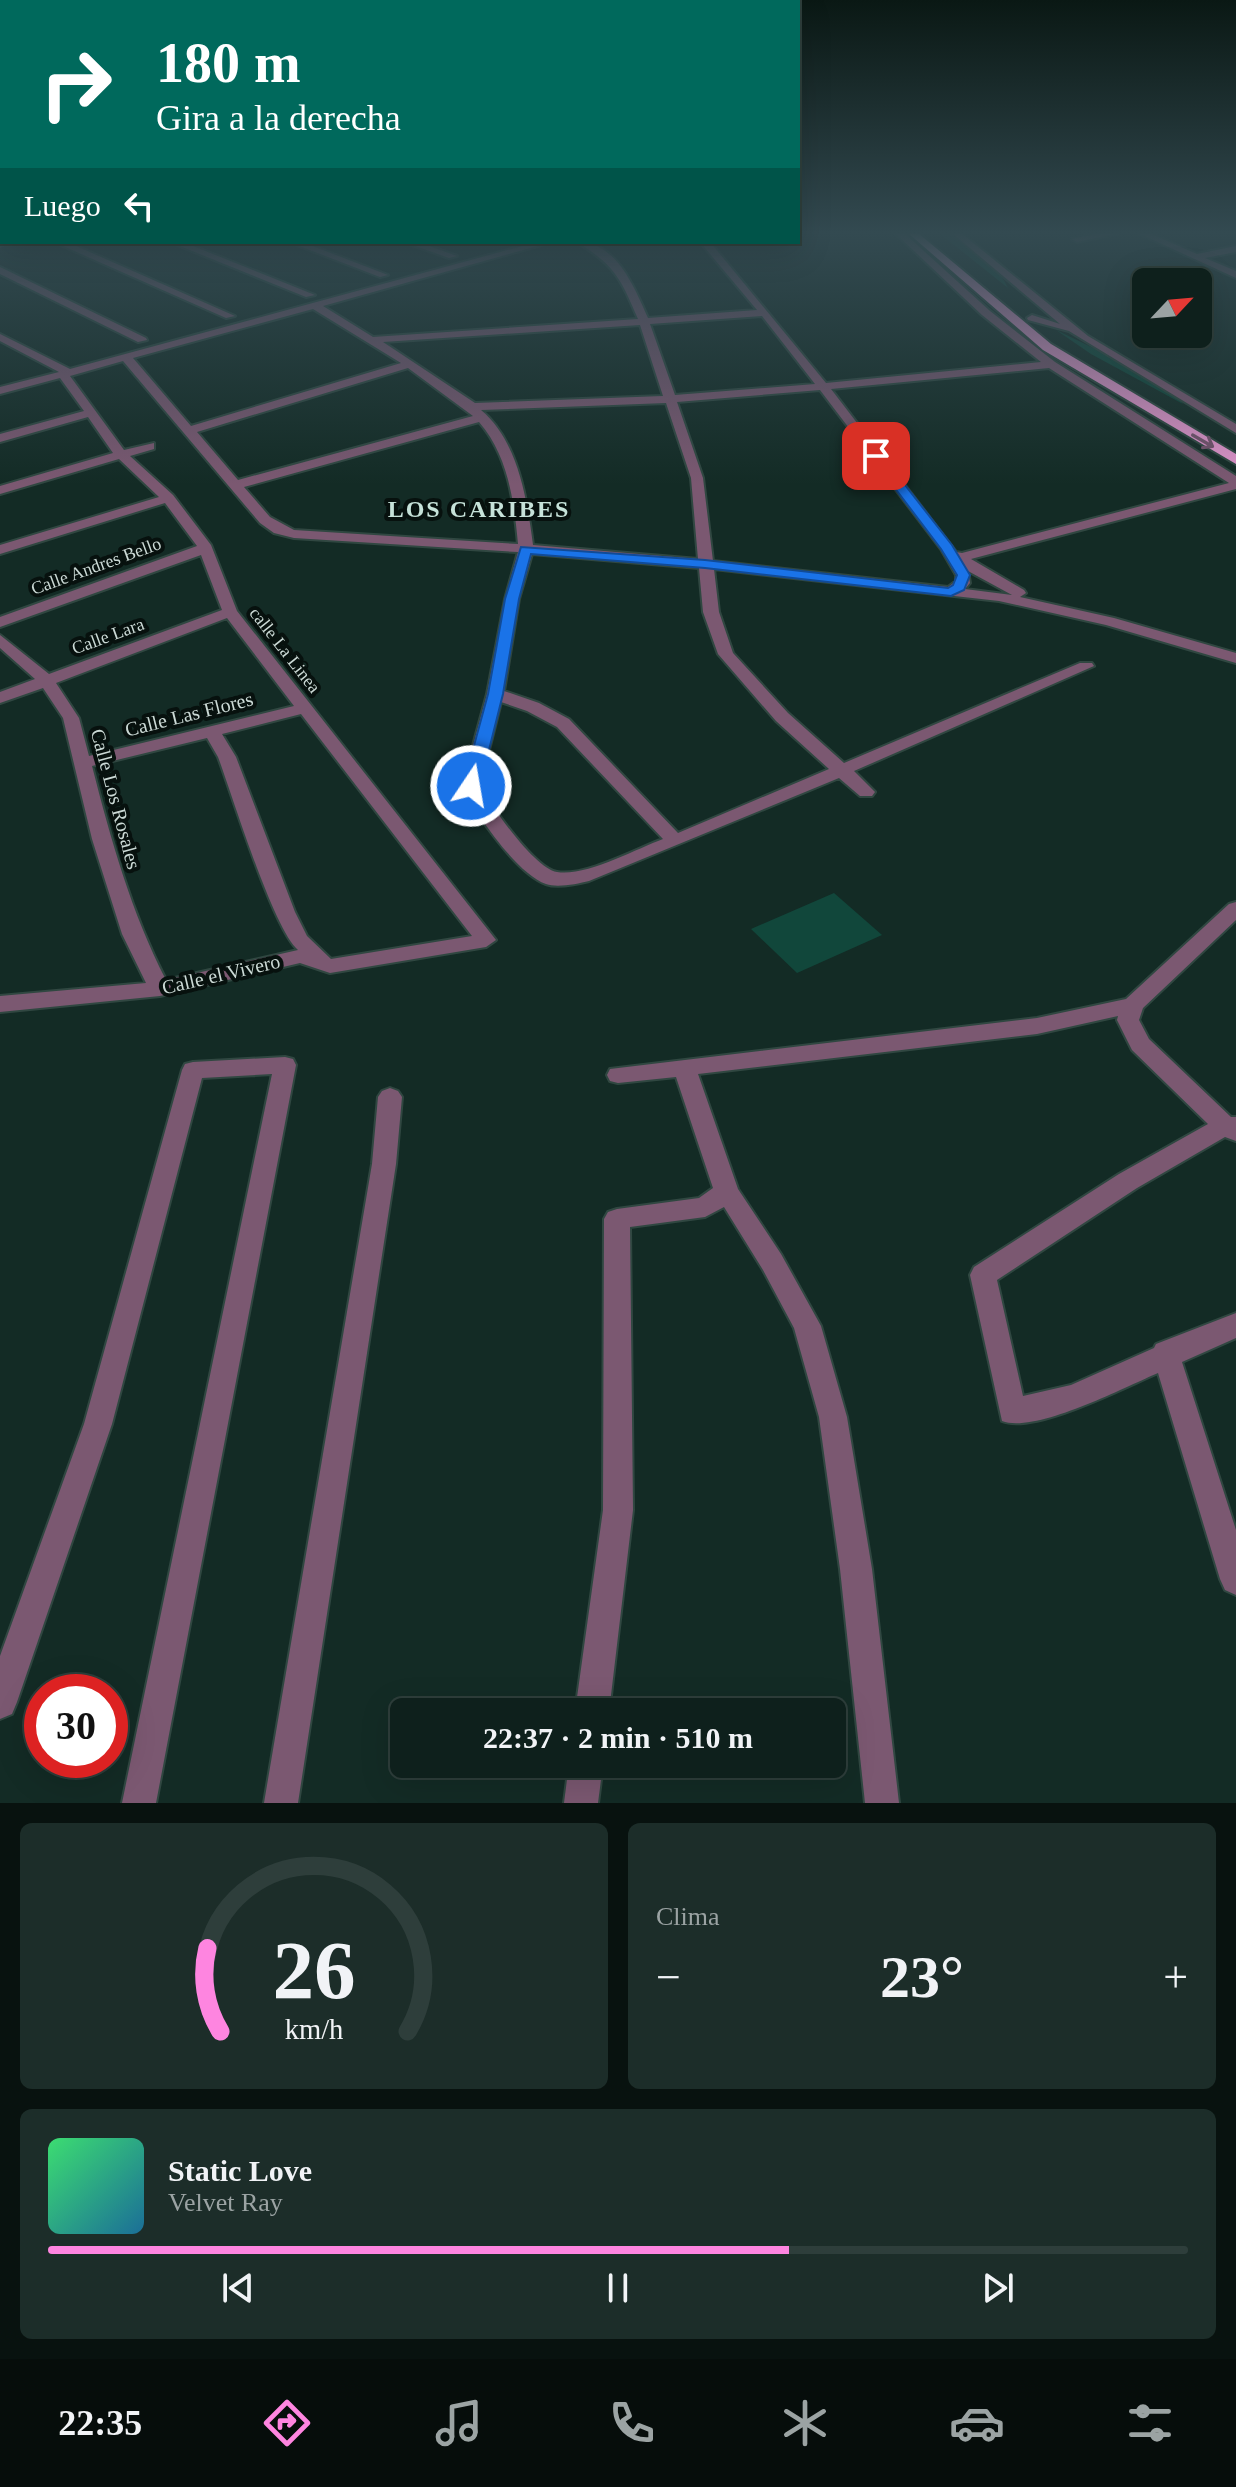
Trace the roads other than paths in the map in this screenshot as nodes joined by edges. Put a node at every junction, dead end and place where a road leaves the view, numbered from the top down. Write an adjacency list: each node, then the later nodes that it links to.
1 (96, 317): 15 (street)
2 (226, 317): 15 (street)
3 (256, 317): 17 (street)
4 (338, 317): 16 (street)
5 (642, 317): 12 (street)
6 (702, 317): 12 (street)
7 (767, 317): 22 (street)
8 (991, 317): 19 (street)
9 (1012, 317): 35 (highway, one-way to 35)
10 (1059, 317): 14 (street)
11 (1032, 318): 14 (street); 30 (highway)
12 (644, 321): 16 (street); 25 (street)
13 (0, 337): 20 (street)
14 (1084, 338): 24 (street)
15 (142, 340): 20 (street)
16 (372, 340): 18 (street)
17 (126, 357): 21 (street); 29 (street)
18 (410, 364): 27 (street); 29 (street)
19 (1051, 364): 22 (street); 36 (street)
20 (53, 365): 21 (street)
21 (67, 375): 23 (street); 26 (street, calle La Linea)
22 (823, 387): 25 (street); 43 (street)
23 (0, 391)
24 (1182, 397): 28 (street); 30 (street)
25 (671, 400): 27 (street); 44 (street)
26 (92, 412): 31 (street); 34 (street, calle La Linea)
27 (478, 412): 37 (street); 41 (street)
28 (1236, 429)
29 (187, 431): 37 (street)
30 (1220, 436): 32 (highway)
31 (0, 438)
32 (1236, 445)
33 (150, 446): 34 (street)
34 (120, 453): 38 (street); 39 (street, calle La Linea)
35 (1236, 460)
36 (1236, 484): 43 (street)
37 (235, 485): 41 (street)
38 (0, 490)
39 (168, 498): 40 (street, calle La Linea); 42 (street)
40 (206, 548): 47 (street, calle La Linea); 48 (street, Calle Andres Bello)
41 (526, 549): 44 (street); 53 (street)
42 (0, 550)
43 (954, 553): 45 (street); 46 (street)
44 (705, 564): 45 (street); 58 (street)
45 (951, 592): 46 (street)
46 (1040, 604): 50 (street)
47 (230, 612): 52 (street, Calle Lara); 55 (street, calle La Linea)
48 (0, 622)
49 (0, 640): 52 (street, Calle Los Rosales)
50 (1236, 658)
51 (1086, 666): 58 (street)
52 (46, 680): 54 (street, Calle Lara); 57 (street, Calle Los Rosales)
53 (495, 694): 60 (street); 60 (street)
54 (0, 698)
55 (305, 708): 56 (street, Calle Las Flores); 62 (street, calle La Linea)
56 (212, 731): 57 (street, Calle Las Flores); 63 (street)
57 (84, 763): 64 (street, Calle Los Rosales)
58 (842, 770): 59 (street); 60 (street)
59 (866, 792)
60 (675, 841)
61 (1236, 909): 66 (street)
62 (486, 940): 63 (street, Calle el Vivero)
63 (330, 966): 64 (street, Calle el Vivero)
64 (160, 989): 65 (street, Calle el Vivero)
65 (0, 1004)
66 (1133, 1005): 67 (street); 70 (street)
67 (685, 1069): 68 (street); 71 (street)
68 (618, 1075)
69 (390, 1097): 79 (street)
70 (1232, 1128): 73 (street)
71 (727, 1192): 75 (street); 81 (street)
72 (1236, 1325): 73 (street)
73 (1166, 1353): 74 (street)
74 (1236, 1579)
75 (594, 1698)
76 (0, 1702): 78 (street)
77 (584, 1778): 80 (street)
78 (139, 1803)
79 (281, 1803)
80 (581, 1803)
81 (882, 1803)

